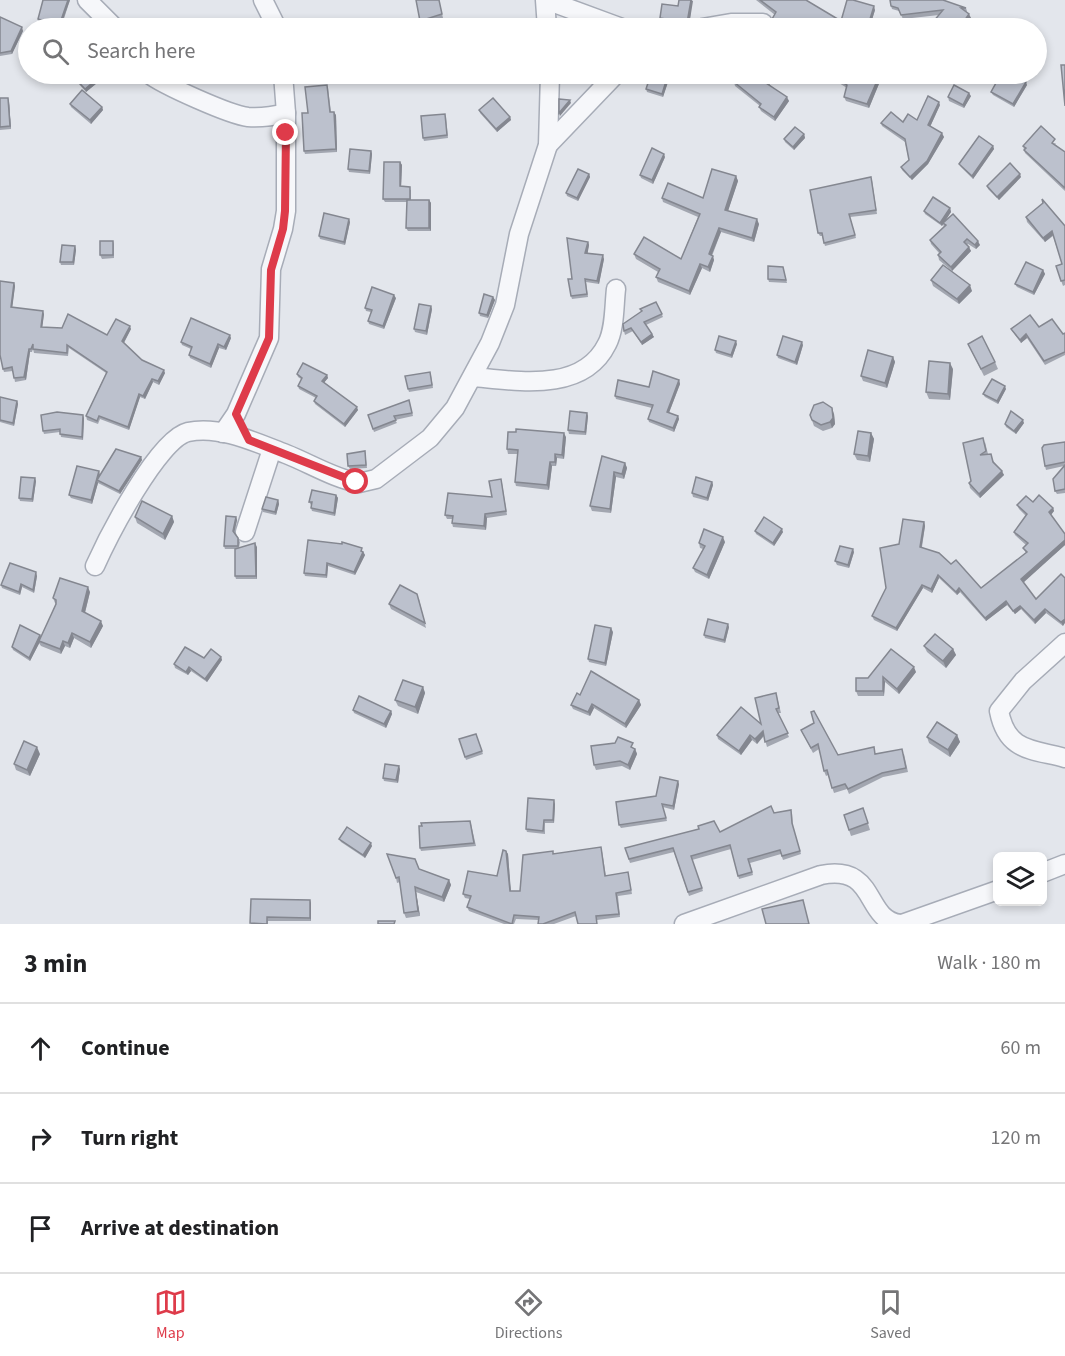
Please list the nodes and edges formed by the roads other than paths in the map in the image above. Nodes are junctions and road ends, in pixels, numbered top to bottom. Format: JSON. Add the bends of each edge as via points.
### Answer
{"nodes":[{"id":1,"x":87,"y":0,"type":"edge"},
{"id":2,"x":263,"y":0,"type":"edge"},
{"id":3,"x":545,"y":0,"type":"edge"},
{"id":4,"x":105,"y":18,"type":"edge"},
{"id":5,"x":272,"y":18,"type":"edge"},
{"id":6,"x":546,"y":18,"type":"edge"},
{"id":7,"x":594,"y":18,"type":"edge"},
{"id":8,"x":164,"y":84,"type":"edge"},
{"id":9,"x":284,"y":84,"type":"edge"},
{"id":10,"x":550,"y":84,"type":"edge"},
{"id":11,"x":606,"y":84,"type":"edge"},
{"id":12,"x":286,"y":113,"type":"junction"},
{"id":13,"x":548,"y":145,"type":"junction"},
{"id":14,"x":616,"y":289,"type":"dead end"},
{"id":15,"x":473,"y":377,"type":"junction"},
{"id":16,"x":236,"y":414,"type":"junction"},
{"id":17,"x":223,"y":434,"type":"junction"},
{"id":18,"x":249,"y":440,"type":"junction"},
{"id":19,"x":272,"y":449,"type":"junction"},
{"id":20,"x":245,"y":532,"type":"dead end"},
{"id":21,"x":95,"y":566,"type":"dead end"},
{"id":22,"x":1065,"y":643,"type":"edge"},
{"id":23,"x":1065,"y":758,"type":"edge"},
{"id":24,"x":1065,"y":864,"type":"edge"},
{"id":25,"x":1047,"y":871,"type":"edge"},
{"id":26,"x":993,"y":892,"type":"edge"},
{"id":27,"x":684,"y":924,"type":"edge"},
{"id":28,"x":901,"y":924,"type":"edge"}],
"edges":[{"from":1,"to":4,"type":"street"},
{"from":2,"to":5,"type":"street"},
{"from":3,"to":6,"type":"street"},
{"from":3,"to":7,"type":"street"},
{"from":8,"to":12,"type":"street","via":[[240,116]]},
{"from":9,"to":12,"type":"street"},
{"from":10,"to":13,"type":"street"},
{"from":11,"to":13,"type":"street"},
{"from":12,"to":16,"type":"street","via":[[285,211],[271,270],[269,338]]},
{"from":13,"to":15,"type":"street","via":[[519,234],[505,305]]},
{"from":14,"to":15,"type":"street","via":[[608,344],[586,369],[546,380]]},
{"from":15,"to":19,"type":"street","via":[[455,408],[430,438],[372,481],[351,481]]},
{"from":16,"to":17,"type":"street"},
{"from":16,"to":18,"type":"street"},
{"from":17,"to":18,"type":"street"},
{"from":17,"to":21,"type":"street","via":[[199,430],[176,438],[123,508]]},
{"from":18,"to":19,"type":"street"},
{"from":19,"to":20,"type":"street"},
{"from":22,"to":23,"type":"street","via":[[1023,681],[999,711],[1006,731],[1018,746]]},
{"from":24,"to":25,"type":"street"},
{"from":26,"to":28,"type":"street"},
{"from":27,"to":28,"type":"street","via":[[816,877],[839,873],[857,879],[887,919]]}]}
